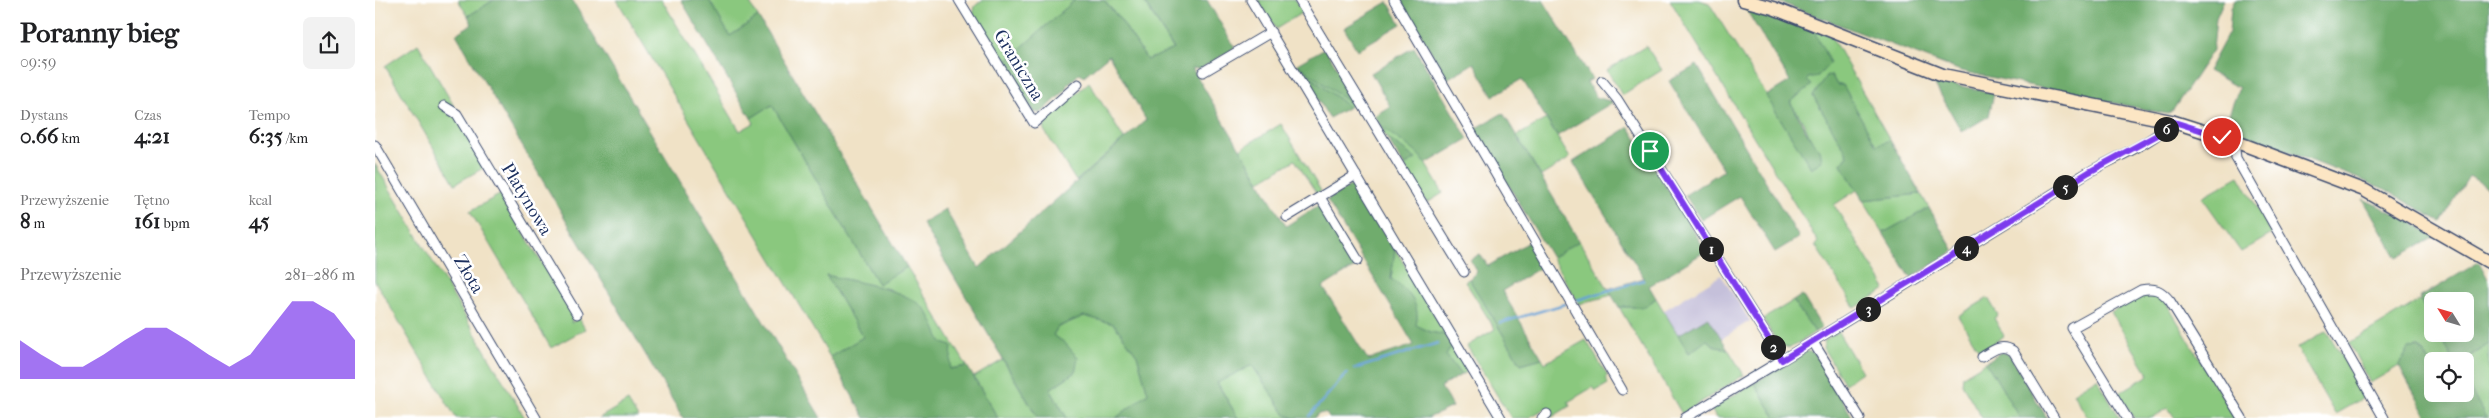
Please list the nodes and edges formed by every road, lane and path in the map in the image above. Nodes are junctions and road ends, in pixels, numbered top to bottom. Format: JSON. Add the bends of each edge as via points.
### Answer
{"nodes":[{"id":1,"x":959,"y":0,"type":"edge"},
{"id":2,"x":1251,"y":0,"type":"edge"},
{"id":3,"x":1299,"y":0,"type":"edge"},
{"id":4,"x":1394,"y":0,"type":"edge"},
{"id":5,"x":1743,"y":0,"type":"edge"},
{"id":6,"x":1271,"y":32,"type":"junction"},
{"id":7,"x":1203,"y":72,"type":"dead end"},
{"id":8,"x":1602,"y":81,"type":"dead end"},
{"id":9,"x":1078,"y":84,"type":"dead end"},
{"id":10,"x":444,"y":106,"type":"dead end"},
{"id":11,"x":2171,"y":121,"type":"junction"},
{"id":12,"x":2234,"y":141,"type":"junction"},
{"id":13,"x":375,"y":145,"type":"edge"},
{"id":14,"x":1356,"y":175,"type":"junction"},
{"id":15,"x":1320,"y":197,"type":"junction"},
{"id":16,"x":1287,"y":217,"type":"dead end"},
{"id":17,"x":1359,"y":260,"type":"dead end"},
{"id":18,"x":2489,"y":262,"type":"edge"},
{"id":19,"x":1464,"y":272,"type":"dead end"},
{"id":20,"x":577,"y":314,"type":"dead end"},
{"id":21,"x":1813,"y":342,"type":"junction"},
{"id":22,"x":1982,"y":357,"type":"dead end"},
{"id":23,"x":1782,"y":360,"type":"junction"},
{"id":24,"x":1622,"y":390,"type":"dead end"},
{"id":25,"x":536,"y":418,"type":"edge"},
{"id":26,"x":1501,"y":418,"type":"edge"},
{"id":27,"x":1685,"y":418,"type":"edge"},
{"id":28,"x":1860,"y":418,"type":"edge"},
{"id":29,"x":2054,"y":418,"type":"edge"},
{"id":30,"x":2127,"y":418,"type":"edge"},
{"id":31,"x":2242,"y":418,"type":"edge"},
{"id":32,"x":2384,"y":418,"type":"edge"}],
"edges":[{"from":1,"to":9,"type":"street","name":"Graniczna","via":[[1034,123]]},
{"from":2,"to":6,"type":"street"},
{"from":3,"to":19,"type":"street"},
{"from":4,"to":24,"type":"street"},
{"from":5,"to":11,"type":"street","via":[[1773,8],[1943,74]]},
{"from":6,"to":7,"type":"street"},
{"from":6,"to":14,"type":"street"},
{"from":8,"to":23,"type":"street","via":[[1617,99]]},
{"from":10,"to":20,"type":"street","name":"Platynowa","via":[[457,114]]},
{"from":11,"to":12,"type":"street"},
{"from":11,"to":21,"type":"street","via":[[2161,133],[2089,172]]},
{"from":12,"to":18,"type":"street","via":[[2364,190]]},
{"from":12,"to":32,"type":"street","via":[[2236,158]]},
{"from":13,"to":25,"type":"street","name":"Złota"},
{"from":14,"to":15,"type":"street"},
{"from":14,"to":26,"type":"street"},
{"from":15,"to":16,"type":"street"},
{"from":15,"to":17,"type":"street"},
{"from":21,"to":23,"type":"street"},
{"from":21,"to":28,"type":"street"},
{"from":22,"to":29,"type":"street","via":[[2000,347],[2013,351]]},
{"from":23,"to":27,"type":"street"},
{"from":30,"to":31,"type":"street","via":[[2072,328],[2141,290],[2151,288],[2164,293],[2170,301]]}]}
